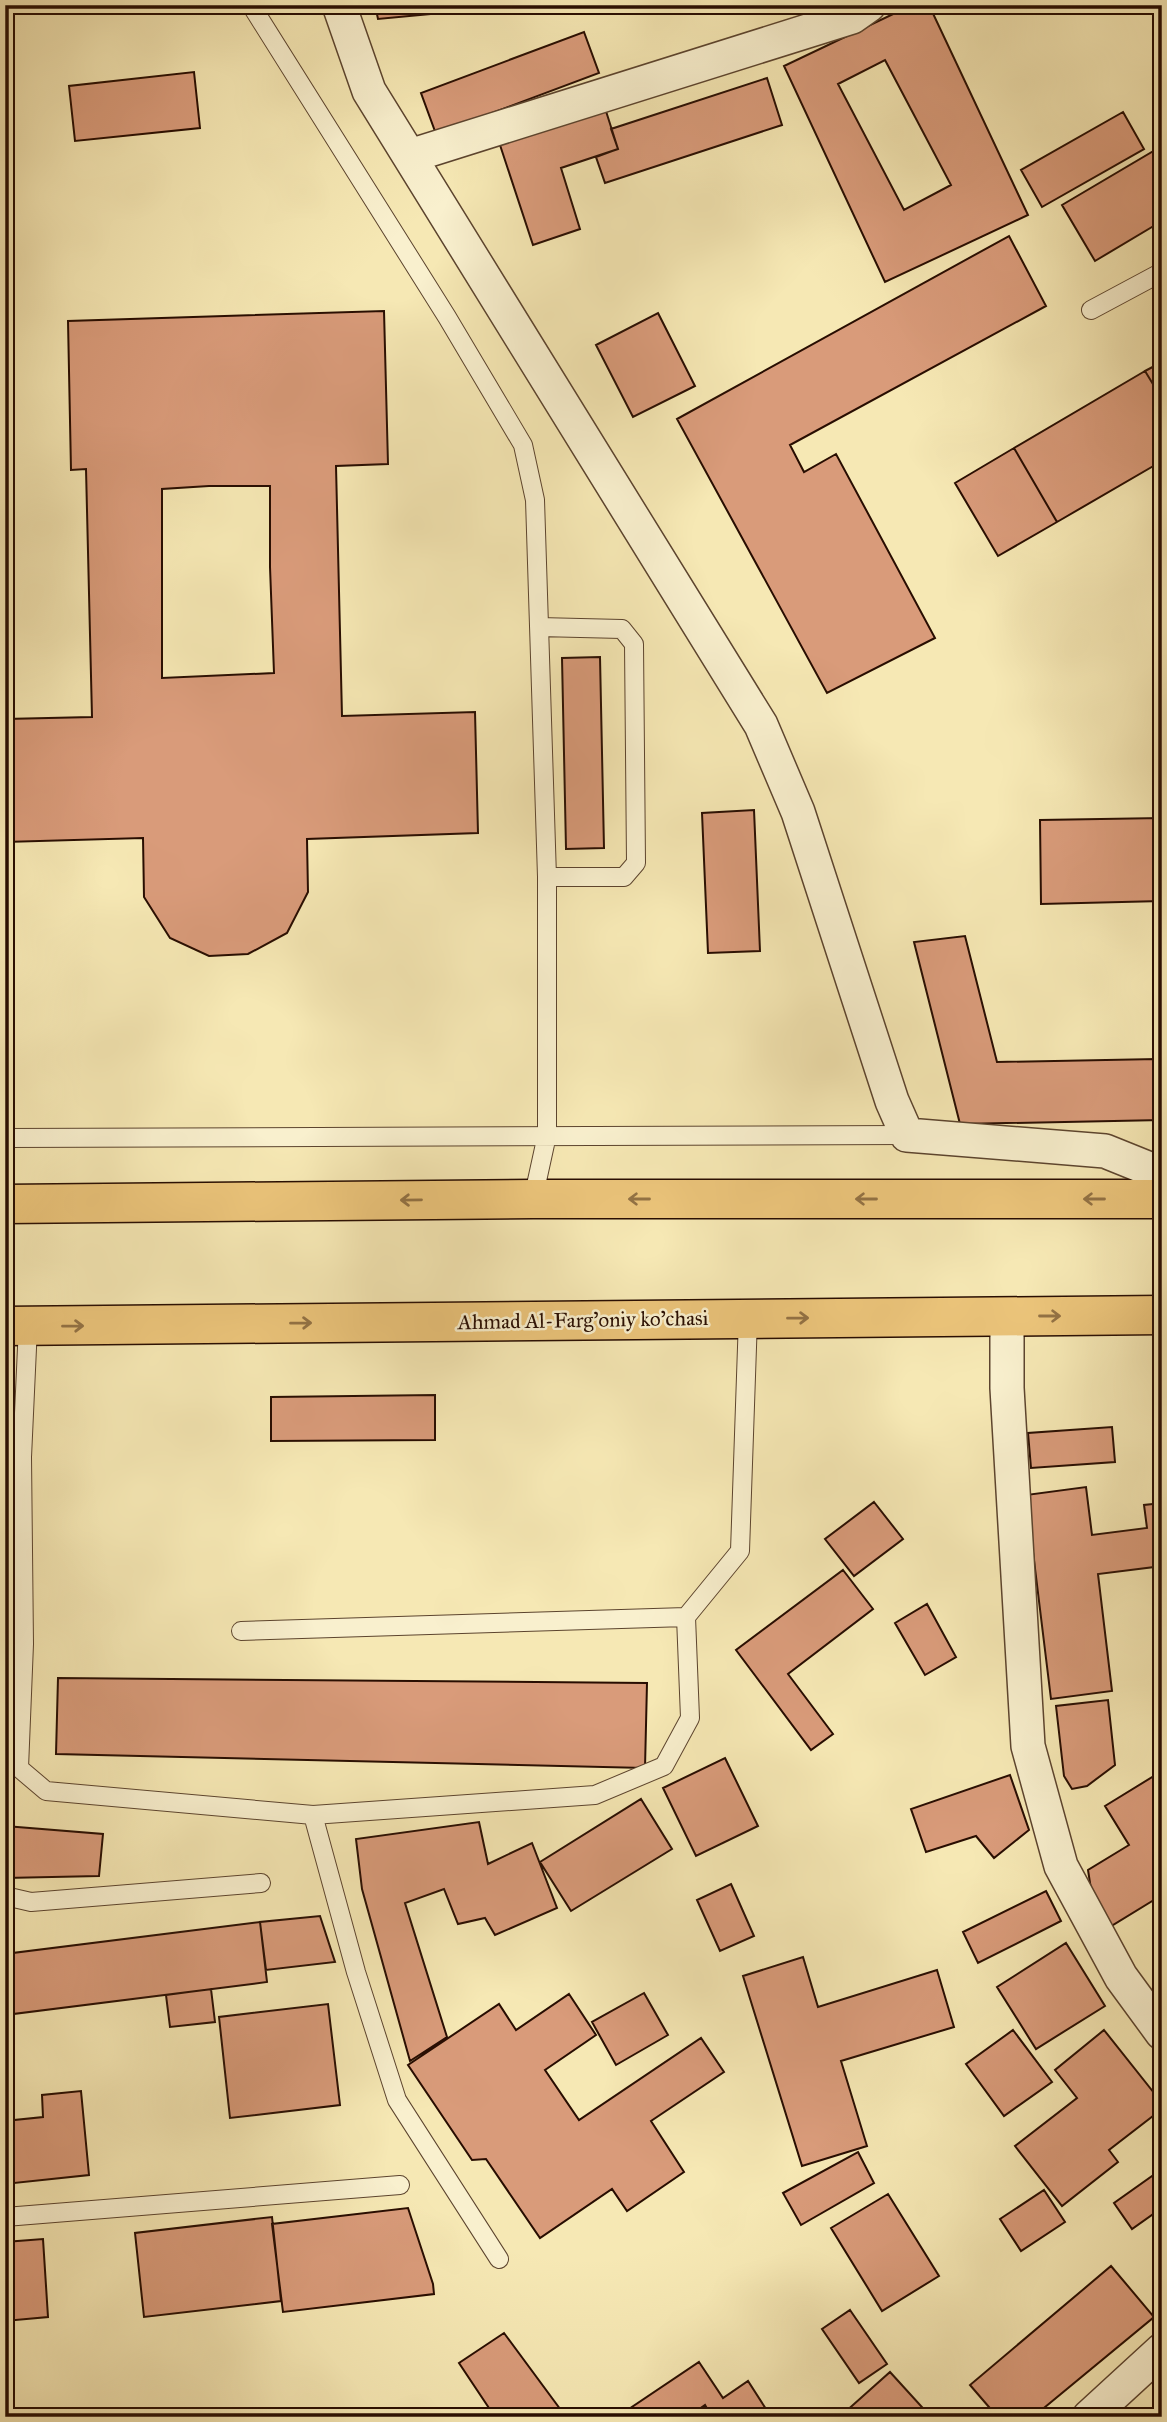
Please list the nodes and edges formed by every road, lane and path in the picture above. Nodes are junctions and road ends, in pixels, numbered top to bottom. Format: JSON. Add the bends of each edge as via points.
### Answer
{"nodes":[{"id":1,"x":251,"y":5,"type":"edge"},
{"id":2,"x":339,"y":5,"type":"edge"},
{"id":3,"x":869,"y":5,"type":"edge"},
{"id":4,"x":410,"y":156,"type":"junction"},
{"id":5,"x":1162,"y":272,"type":"edge"},
{"id":6,"x":1091,"y":310,"type":"dead end"},
{"id":7,"x":539,"y":627,"type":"junction"},
{"id":8,"x":547,"y":877,"type":"junction"},
{"id":9,"x":547,"y":1135,"type":"junction"},
{"id":10,"x":907,"y":1135,"type":"junction"},
{"id":11,"x":5,"y":1138,"type":"edge"},
{"id":12,"x":533,"y":1199,"type":"junction"},
{"id":13,"x":1157,"y":1199,"type":"edge"},
{"id":14,"x":5,"y":1204,"type":"edge"},
{"id":15,"x":1162,"y":1315,"type":"edge"},
{"id":16,"x":1007,"y":1316,"type":"junction"},
{"id":17,"x":748,"y":1318,"type":"junction"},
{"id":18,"x":17,"y":1326,"type":"edge"},
{"id":19,"x":14,"y":1457,"type":"edge"},
{"id":20,"x":686,"y":1617,"type":"junction"},
{"id":21,"x":241,"y":1631,"type":"dead end"},
{"id":22,"x":313,"y":1815,"type":"junction"},
{"id":23,"x":261,"y":1883,"type":"dead end"},
{"id":24,"x":5,"y":1896,"type":"edge"},
{"id":25,"x":1162,"y":2033,"type":"edge"},
{"id":26,"x":400,"y":2185,"type":"dead end"},
{"id":27,"x":5,"y":2217,"type":"edge"},
{"id":28,"x":499,"y":2259,"type":"dead end"},
{"id":29,"x":1162,"y":2350,"type":"edge"},
{"id":30,"x":1089,"y":2417,"type":"edge"}],
"edges":[{"from":1,"to":7,"type":"lane","via":[[523,445],[535,500]]},
{"from":2,"to":4,"type":"street","via":[[369,92]]},
{"from":3,"to":4,"type":"street","via":[[852,17]]},
{"from":4,"to":10,"type":"street","via":[[761,725],[799,812]]},
{"from":5,"to":6,"type":"lane"},
{"from":7,"to":8,"type":"lane"},
{"from":7,"to":8,"type":"lane","via":[[622,629],[634,644],[636,863],[624,877]]},
{"from":8,"to":9,"type":"lane"},
{"from":9,"to":10,"type":"lane"},
{"from":9,"to":11,"type":"lane"},
{"from":9,"to":12,"type":"lane"},
{"from":10,"to":13,"type":"street","via":[[1105,1151],[1162,1174]]},
{"from":13,"to":12,"type":"highway","one_way":true},
{"from":12,"to":14,"type":"highway","one_way":true},
{"from":16,"to":15,"type":"highway","name":"Ahmad Al-Farg'oniy ko'chasi","one_way":true},
{"from":17,"to":16,"type":"highway","name":"Ahmad Al-Farg'oniy ko'chasi","one_way":true},
{"from":16,"to":25,"type":"street","via":[[1007,1388],[1028,1746],[1061,1866],[1121,1977]]},
{"from":18,"to":17,"type":"highway","name":"Ahmad Al-Farg'oniy ko'chasi","one_way":true},
{"from":17,"to":20,"type":"lane","via":[[740,1550]]},
{"from":18,"to":19,"type":"lane"},
{"from":19,"to":22,"type":"lane","via":[[24,1644],[19,1768],[46,1791]]},
{"from":20,"to":21,"type":"lane"},
{"from":20,"to":22,"type":"lane","via":[[690,1718],[664,1766],[595,1795]]},
{"from":22,"to":28,"type":"lane","via":[[397,2100]]},
{"from":23,"to":24,"type":"lane","via":[[31,1902]]},
{"from":26,"to":27,"type":"lane"},
{"from":29,"to":30,"type":"street"}]}
